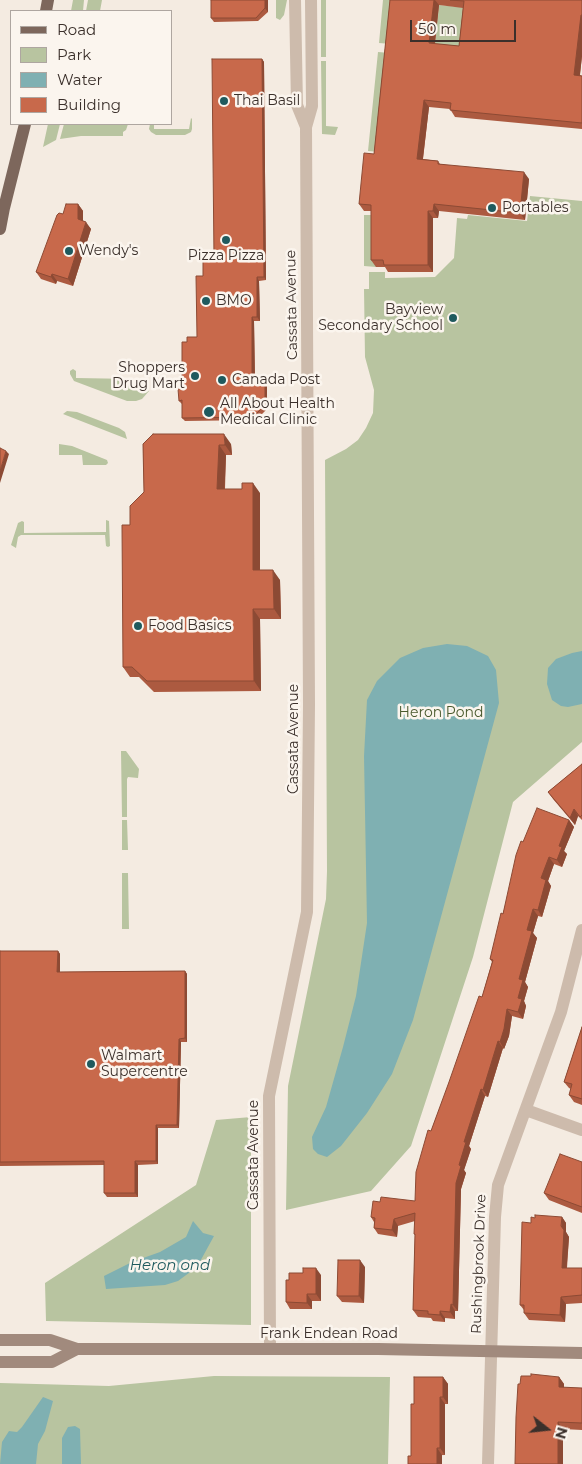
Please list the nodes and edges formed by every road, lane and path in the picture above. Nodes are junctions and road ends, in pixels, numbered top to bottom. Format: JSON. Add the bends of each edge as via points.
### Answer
{"nodes":[{"id":1,"x":295,"y":0,"type":"edge"},
{"id":2,"x":311,"y":0,"type":"edge"},
{"id":3,"x":26,"y":125,"type":"edge"},
{"id":4,"x":306,"y":127,"type":"junction"},
{"id":5,"x":2,"y":211,"type":"edge"},
{"id":6,"x":0,"y":229,"type":"edge"},
{"id":7,"x":582,"y":930,"type":"edge"},
{"id":8,"x":526,"y":1110,"type":"junction"},
{"id":9,"x":582,"y":1130,"type":"edge"},
{"id":10,"x":0,"y":1340,"type":"edge"},
{"id":11,"x":270,"y":1348,"type":"junction"},
{"id":12,"x":77,"y":1349,"type":"junction"},
{"id":13,"x":491,"y":1351,"type":"junction"},
{"id":14,"x":582,"y":1353,"type":"edge"},
{"id":15,"x":0,"y":1362,"type":"edge"},
{"id":16,"x":488,"y":1464,"type":"edge"}],
"edges":[{"from":1,"to":4,"type":"street","name":"Cassata Avenue","via":[[297,105]]},
{"from":2,"to":4,"type":"street","name":"Cassata Avenue","via":[[312,106]]},
{"from":3,"to":5,"type":"main road"},
{"from":4,"to":11,"type":"street","name":"Cassata Avenue","via":[[307,912],[269,1096]]},
{"from":5,"to":6,"type":"main road"},
{"from":7,"to":8,"type":"street","name":"Rushingbrook Drive","via":[[561,1012]]},
{"from":8,"to":9,"type":"street"},
{"from":8,"to":13,"type":"street","name":"Rushingbrook Drive","via":[[498,1185]]},
{"from":10,"to":12,"type":"street","name":"Frank Endean Road","via":[[50,1340]]},
{"from":11,"to":12,"type":"street","name":"Frank Endean Road"},
{"from":11,"to":13,"type":"street","name":"Frank Endean Road"},
{"from":12,"to":15,"type":"street","name":"Frank Endean Road","via":[[52,1362]]},
{"from":13,"to":14,"type":"street","name":"Frank Endean Road"},
{"from":13,"to":16,"type":"street","name":"Rushingbrook Drive"}]}
